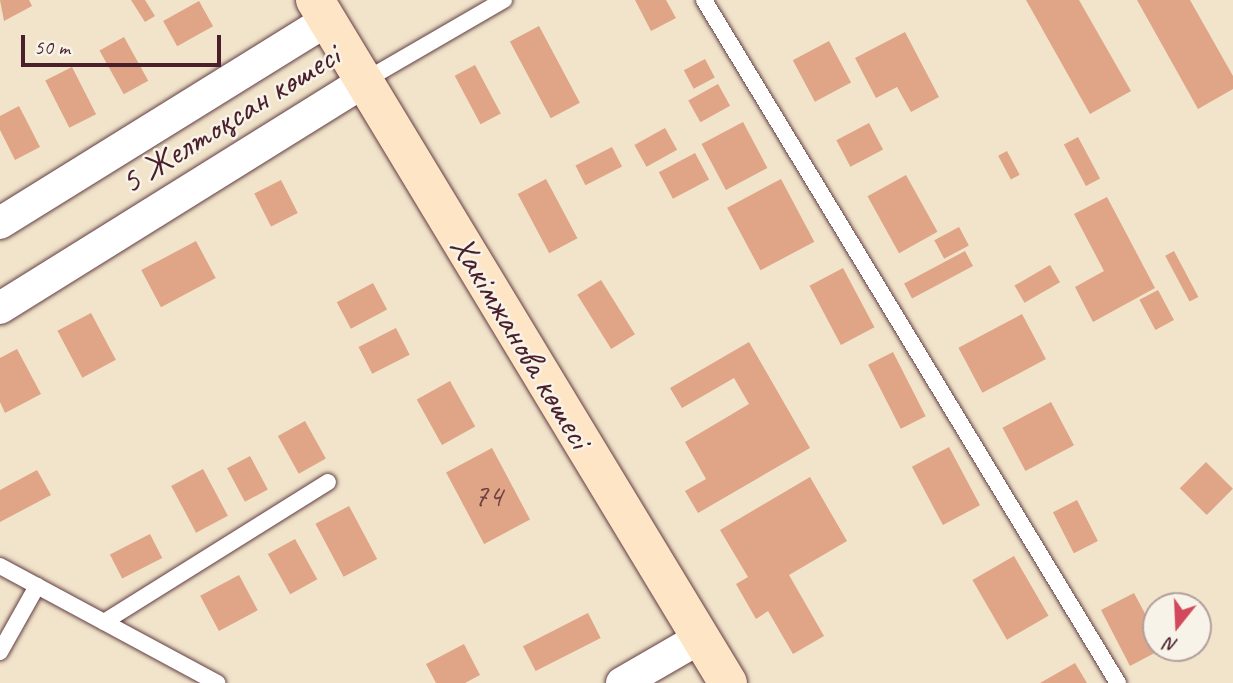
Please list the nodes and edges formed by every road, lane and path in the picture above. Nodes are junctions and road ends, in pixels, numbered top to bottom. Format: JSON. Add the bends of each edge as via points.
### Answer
{"nodes":[{"id":1,"x":504,"y":0,"type":"edge"},
{"id":2,"x":704,"y":0,"type":"edge"},
{"id":3,"x":321,"y":10,"type":"edge"},
{"id":4,"x":364,"y":82,"type":"junction"},
{"id":5,"x":0,"y":223,"type":"edge"},
{"id":6,"x":0,"y":308,"type":"edge"},
{"id":7,"x":328,"y":482,"type":"dead end"},
{"id":8,"x":0,"y":566,"type":"edge"},
{"id":9,"x":37,"y":586,"type":"junction"},
{"id":10,"x":104,"y":622,"type":"junction"},
{"id":11,"x":700,"y":638,"type":"junction"},
{"id":12,"x":0,"y":652,"type":"edge"},
{"id":13,"x":217,"y":683,"type":"edge"},
{"id":14,"x":622,"y":683,"type":"edge"},
{"id":15,"x":728,"y":683,"type":"edge"},
{"id":16,"x":1118,"y":683,"type":"edge"}],
"edges":[{"from":1,"to":4,"type":"lane","name":"5 Желтоқсан көшесі"},
{"from":2,"to":16,"type":"lane"},
{"from":3,"to":4,"type":"street","name":"Хакімжанова көшесі"},
{"from":3,"to":5,"type":"street","name":"5 Желтоқсан көшесі"},
{"from":4,"to":6,"type":"street","name":"5 Желтоқсан көшесі"},
{"from":4,"to":11,"type":"street","name":"Хакімжанова көшесі"},
{"from":7,"to":10,"type":"lane"},
{"from":8,"to":9,"type":"lane"},
{"from":9,"to":10,"type":"lane"},
{"from":9,"to":12,"type":"lane"},
{"from":10,"to":13,"type":"lane"},
{"from":11,"to":14,"type":"street"},
{"from":11,"to":15,"type":"street","name":"Хакімжанова көшесі"}]}
